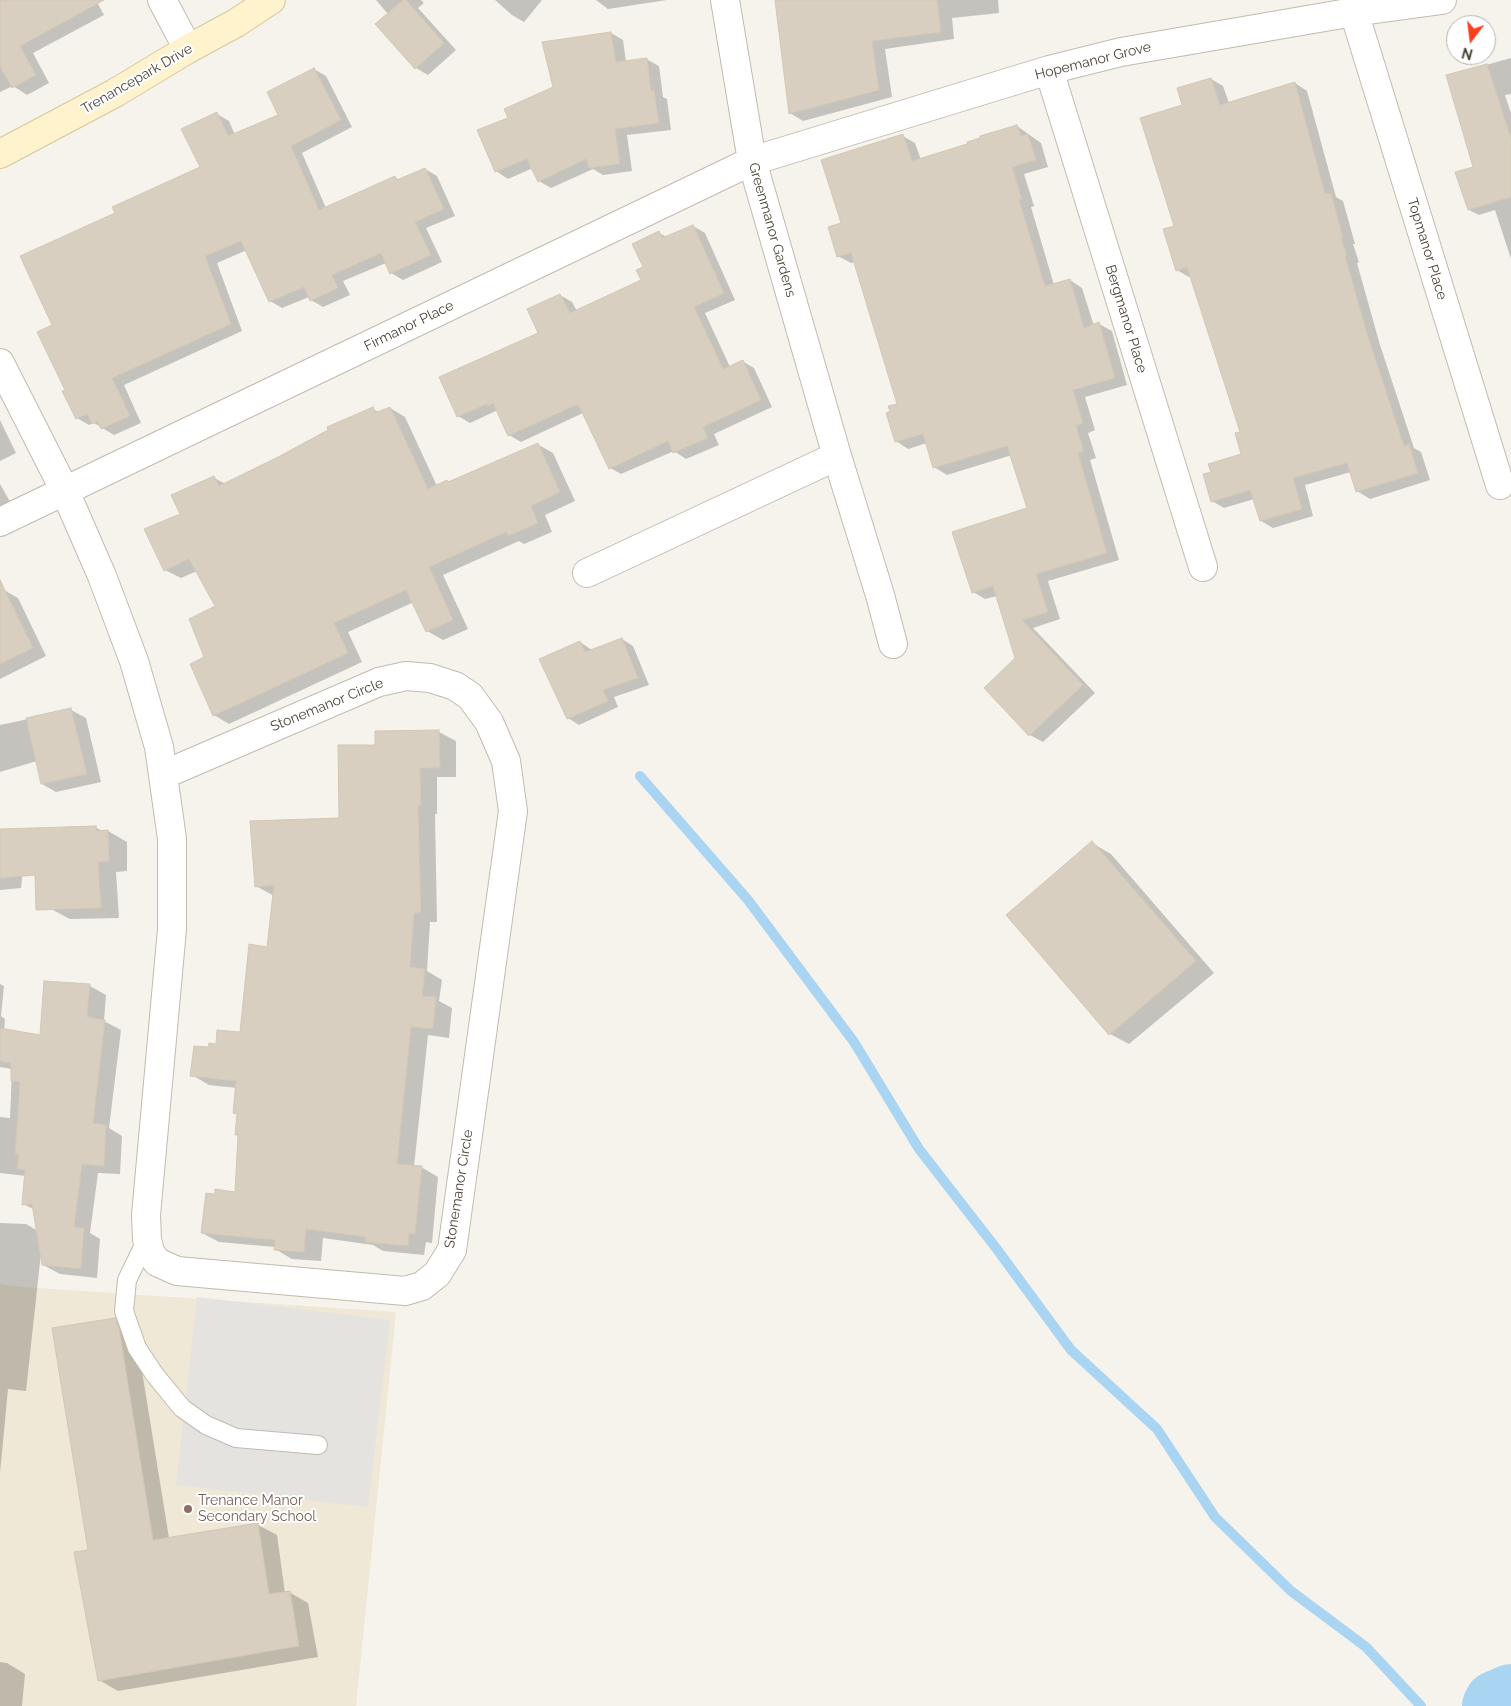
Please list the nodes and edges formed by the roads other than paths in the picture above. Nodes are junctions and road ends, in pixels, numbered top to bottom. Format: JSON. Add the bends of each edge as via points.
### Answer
{"nodes":[{"id":1,"x":162,"y":0,"type":"edge"},
{"id":2,"x":271,"y":0,"type":"edge"},
{"id":3,"x":725,"y":0,"type":"edge"},
{"id":4,"x":1442,"y":0,"type":"edge"},
{"id":5,"x":1354,"y":12,"type":"junction"},
{"id":6,"x":188,"y":49,"type":"junction"},
{"id":7,"x":1049,"y":70,"type":"junction"},
{"id":8,"x":0,"y":154,"type":"edge"},
{"id":9,"x":752,"y":161,"type":"junction"},
{"id":10,"x":0,"y":363,"type":"edge"},
{"id":11,"x":837,"y":456,"type":"junction"},
{"id":12,"x":1500,"y":485,"type":"dead end"},
{"id":13,"x":65,"y":491,"type":"junction"},
{"id":14,"x":0,"y":522,"type":"edge"},
{"id":15,"x":1203,"y":567,"type":"dead end"},
{"id":16,"x":587,"y":573,"type":"dead end"},
{"id":17,"x":893,"y":644,"type":"dead end"},
{"id":18,"x":163,"y":775,"type":"junction"},
{"id":19,"x":147,"y":1239,"type":"junction"},
{"id":20,"x":318,"y":1445,"type":"dead end"}],
"edges":[{"from":1,"to":6,"type":"street"},
{"from":2,"to":6,"type":"street","name":"Trenancepark Drive"},
{"from":3,"to":9,"type":"street","name":"Greenmanor Gardens"},
{"from":4,"to":5,"type":"street","name":"Hopemanor Grove"},
{"from":5,"to":7,"type":"street","name":"Hopemanor Grove","via":[[1121,52]]},
{"from":5,"to":12,"type":"street","name":"Topmanor Place"},
{"from":6,"to":8,"type":"street","name":"Trenancepark Drive"},
{"from":7,"to":9,"type":"street","name":"Hopemanor Grove"},
{"from":7,"to":15,"type":"street","name":"Bergmanor Place"},
{"from":9,"to":11,"type":"street","name":"Greenmanor Gardens"},
{"from":9,"to":13,"type":"street","name":"Firmanor Place"},
{"from":10,"to":13,"type":"street","name":"Stonemanor Circle"},
{"from":11,"to":16,"type":"street"},
{"from":11,"to":17,"type":"street","name":"Greenmanor Gardens"},
{"from":13,"to":14,"type":"street","name":"Firmanor Place"},
{"from":13,"to":18,"type":"street","name":"Stonemanor Circle","via":[[134,661],[159,747]]},
{"from":18,"to":19,"type":"street","name":"Stonemanor Circle","via":[[172,840],[172,929],[146,1215]]},
{"from":18,"to":19,"type":"street","name":"Stonemanor Circle","via":[[379,682],[406,676],[430,678],[455,686],[470,696],[489,722],[506,761],[513,811],[452,1250],[437,1274],[422,1286],[404,1291],[177,1271],[157,1262]]},
{"from":19,"to":20,"type":"lane","via":[[127,1280],[124,1311],[137,1348],[182,1408],[206,1425],[236,1438]]}]}
